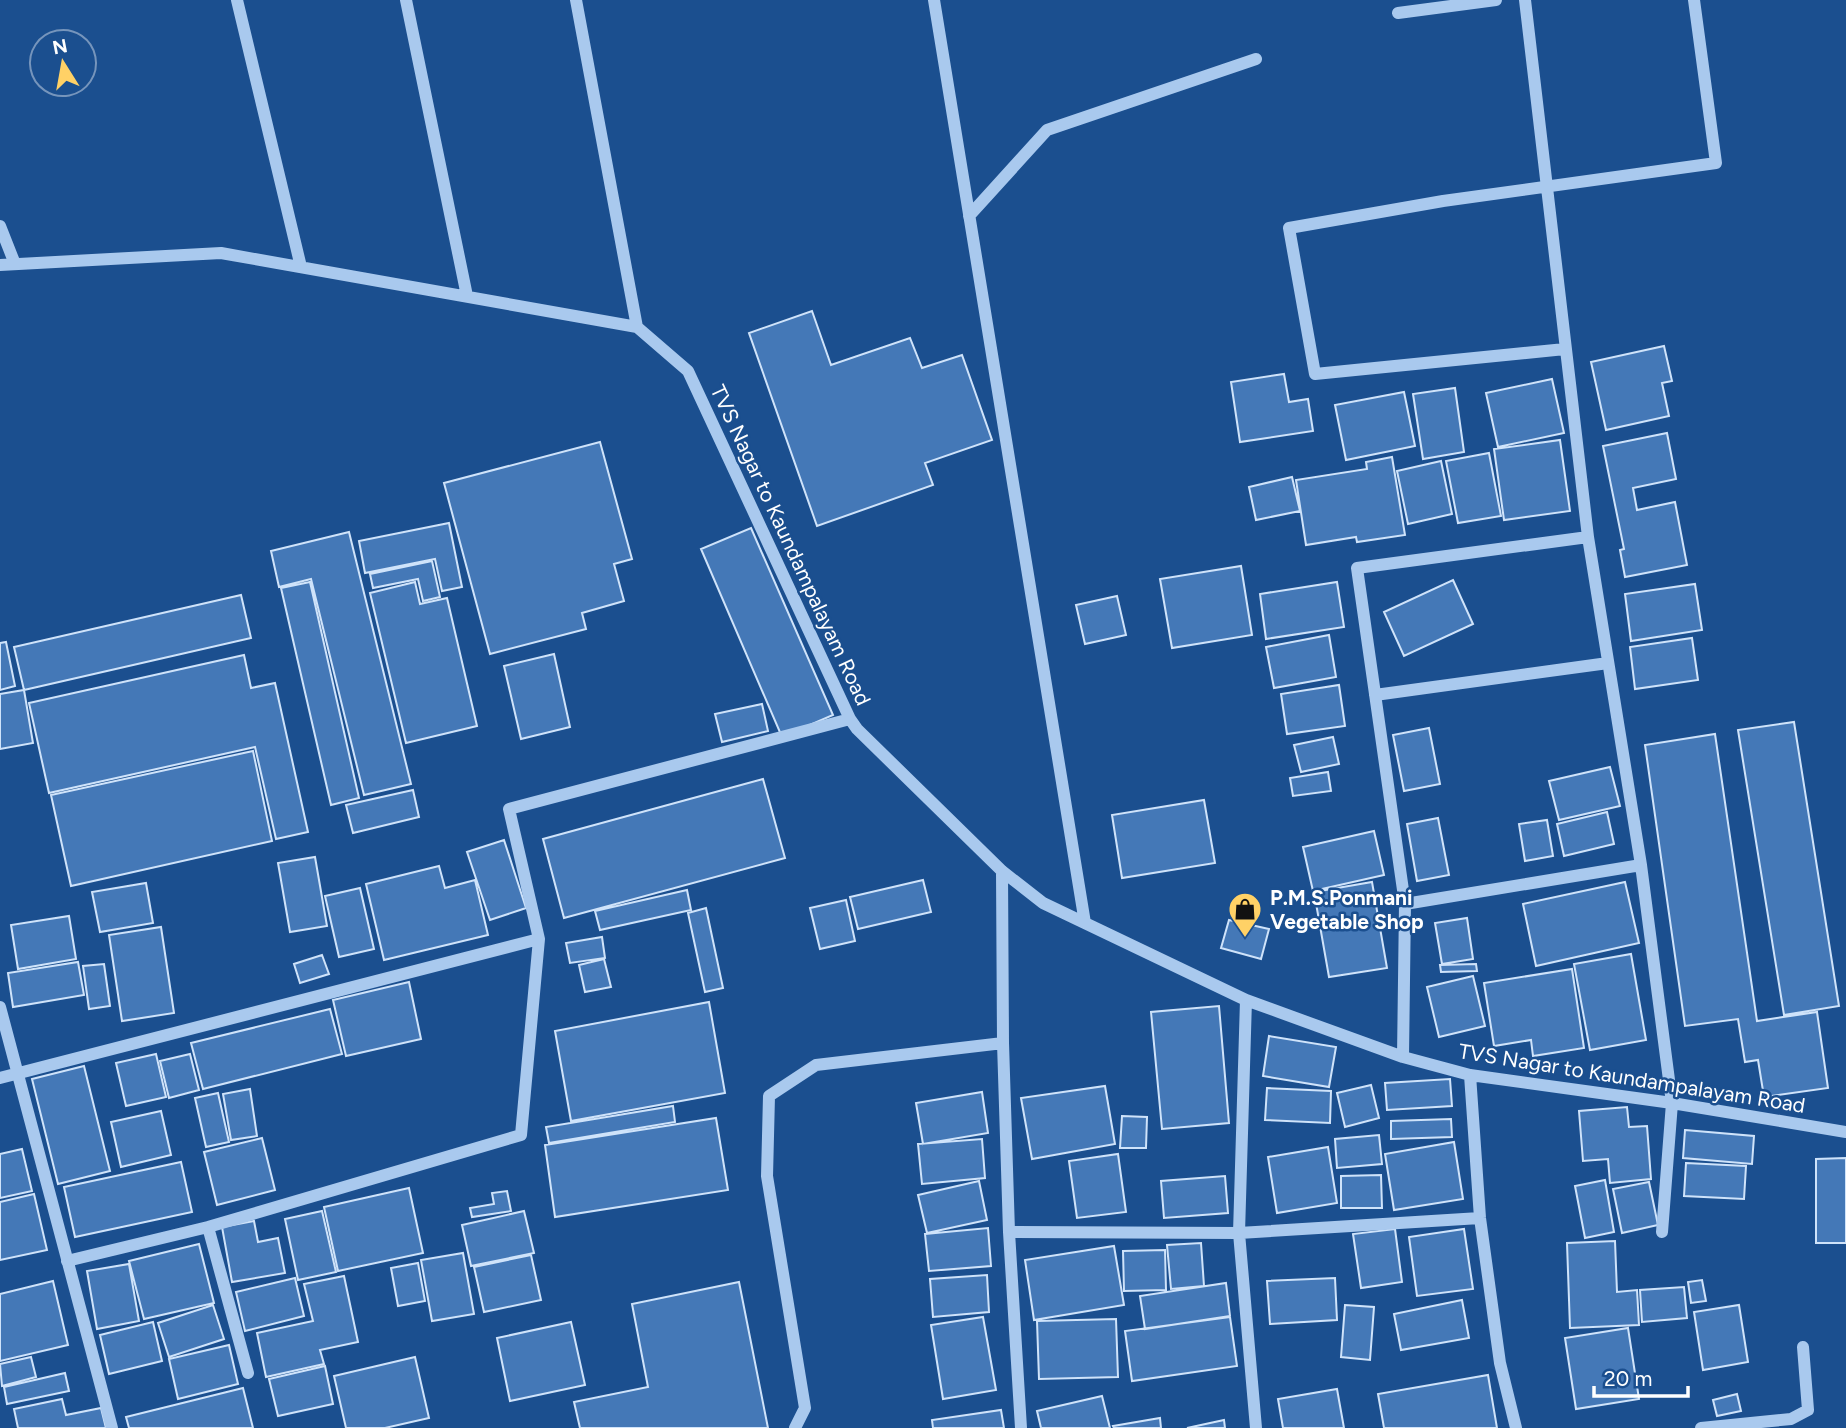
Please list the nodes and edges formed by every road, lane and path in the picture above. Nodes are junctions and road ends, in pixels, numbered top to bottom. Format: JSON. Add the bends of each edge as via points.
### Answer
{"nodes":[{"id":1,"x":237,"y":0,"type":"edge"},
{"id":2,"x":407,"y":0,"type":"edge"},
{"id":3,"x":576,"y":0,"type":"edge"},
{"id":4,"x":934,"y":0,"type":"edge"},
{"id":5,"x":1496,"y":0,"type":"edge"},
{"id":6,"x":1525,"y":0,"type":"edge"},
{"id":7,"x":1694,"y":0,"type":"edge"},
{"id":8,"x":1398,"y":13,"type":"dead end"},
{"id":9,"x":1256,"y":59,"type":"dead end"},
{"id":10,"x":1546,"y":187,"type":"junction"},
{"id":11,"x":970,"y":216,"type":"junction"},
{"id":12,"x":0,"y":226,"type":"edge"},
{"id":13,"x":15,"y":264,"type":"junction"},
{"id":14,"x":0,"y":265,"type":"edge"},
{"id":15,"x":301,"y":267,"type":"junction"},
{"id":16,"x":467,"y":296,"type":"junction"},
{"id":17,"x":637,"y":327,"type":"junction"},
{"id":18,"x":1565,"y":349,"type":"junction"},
{"id":19,"x":1588,"y":537,"type":"junction"},
{"id":20,"x":1608,"y":663,"type":"junction"},
{"id":21,"x":1375,"y":695,"type":"junction"},
{"id":22,"x":850,"y":719,"type":"junction"},
{"id":23,"x":1641,"y":865,"type":"junction"},
{"id":24,"x":1002,"y":871,"type":"junction"},
{"id":25,"x":1405,"y":904,"type":"junction"},
{"id":26,"x":1085,"y":923,"type":"junction"},
{"id":27,"x":539,"y":939,"type":"junction"},
{"id":28,"x":1246,"y":1000,"type":"junction"},
{"id":29,"x":0,"y":1007,"type":"edge"},
{"id":30,"x":1003,"y":1043,"type":"junction"},
{"id":31,"x":1403,"y":1057,"type":"junction"},
{"id":32,"x":17,"y":1074,"type":"junction"},
{"id":33,"x":1470,"y":1075,"type":"junction"},
{"id":34,"x":0,"y":1078,"type":"edge"},
{"id":35,"x":1672,"y":1103,"type":"junction"},
{"id":36,"x":1846,"y":1132,"type":"edge"},
{"id":37,"x":1480,"y":1218,"type":"junction"},
{"id":38,"x":208,"y":1227,"type":"junction"},
{"id":39,"x":1009,"y":1232,"type":"junction"},
{"id":40,"x":1662,"y":1232,"type":"dead end"},
{"id":41,"x":1239,"y":1233,"type":"junction"},
{"id":42,"x":66,"y":1261,"type":"junction"},
{"id":43,"x":1803,"y":1347,"type":"dead end"},
{"id":44,"x":248,"y":1373,"type":"dead end"},
{"id":45,"x":112,"y":1428,"type":"edge"},
{"id":46,"x":794,"y":1428,"type":"edge"},
{"id":47,"x":1021,"y":1428,"type":"edge"},
{"id":48,"x":1256,"y":1428,"type":"edge"},
{"id":49,"x":1516,"y":1428,"type":"edge"},
{"id":50,"x":1701,"y":1428,"type":"edge"}],
"edges":[{"from":1,"to":15,"type":"street"},
{"from":2,"to":16,"type":"street"},
{"from":3,"to":17,"type":"street"},
{"from":4,"to":11,"type":"street"},
{"from":5,"to":8,"type":"street"},
{"from":6,"to":10,"type":"street"},
{"from":7,"to":10,"type":"street","via":[[1716,163]]},
{"from":9,"to":11,"type":"street","via":[[1047,130]]},
{"from":10,"to":18,"type":"street"},
{"from":10,"to":18,"type":"street","via":[[1289,228],[1315,374]]},
{"from":11,"to":26,"type":"street"},
{"from":12,"to":13,"type":"street"},
{"from":13,"to":14,"type":"street"},
{"from":13,"to":15,"type":"street","via":[[221,253]]},
{"from":15,"to":16,"type":"street"},
{"from":16,"to":17,"type":"street"},
{"from":17,"to":22,"type":"street","name":"TVS Nagar to Kaundampalayam Road","via":[[688,371]]},
{"from":18,"to":19,"type":"street"},
{"from":19,"to":20,"type":"street"},
{"from":19,"to":21,"type":"street","via":[[1357,568]]},
{"from":20,"to":21,"type":"street"},
{"from":20,"to":23,"type":"street"},
{"from":21,"to":25,"type":"street"},
{"from":22,"to":24,"type":"street","name":"TVS Nagar to Kaundampalayam Road"},
{"from":22,"to":27,"type":"street","via":[[509,809]]},
{"from":23,"to":25,"type":"street"},
{"from":23,"to":35,"type":"street"},
{"from":24,"to":26,"type":"street","name":"TVS Nagar to Kaundampalayam Road","via":[[1043,903]]},
{"from":24,"to":30,"type":"street"},
{"from":25,"to":31,"type":"street"},
{"from":26,"to":28,"type":"street","name":"TVS Nagar to Kaundampalayam Road"},
{"from":27,"to":32,"type":"street"},
{"from":27,"to":38,"type":"street","via":[[522,1135]]},
{"from":28,"to":31,"type":"street","name":"TVS Nagar to Kaundampalayam Road"},
{"from":28,"to":41,"type":"street"},
{"from":29,"to":32,"type":"street"},
{"from":30,"to":39,"type":"street"},
{"from":30,"to":46,"type":"street","via":[[816,1065],[769,1096],[767,1176],[805,1408]]},
{"from":31,"to":33,"type":"street","name":"TVS Nagar to Kaundampalayam Road"},
{"from":32,"to":34,"type":"street"},
{"from":32,"to":42,"type":"street"},
{"from":33,"to":35,"type":"street","name":"TVS Nagar to Kaundampalayam Road"},
{"from":33,"to":37,"type":"street"},
{"from":35,"to":36,"type":"street","name":"TVS Nagar to Kaundampalayam Road"},
{"from":35,"to":40,"type":"street"},
{"from":37,"to":41,"type":"street"},
{"from":37,"to":49,"type":"street","via":[[1500,1363]]},
{"from":38,"to":42,"type":"street"},
{"from":38,"to":44,"type":"street"},
{"from":39,"to":41,"type":"street"},
{"from":39,"to":47,"type":"street"},
{"from":41,"to":48,"type":"street"},
{"from":42,"to":45,"type":"street"},
{"from":43,"to":50,"type":"street","via":[[1808,1410],[1791,1419]]}]}
